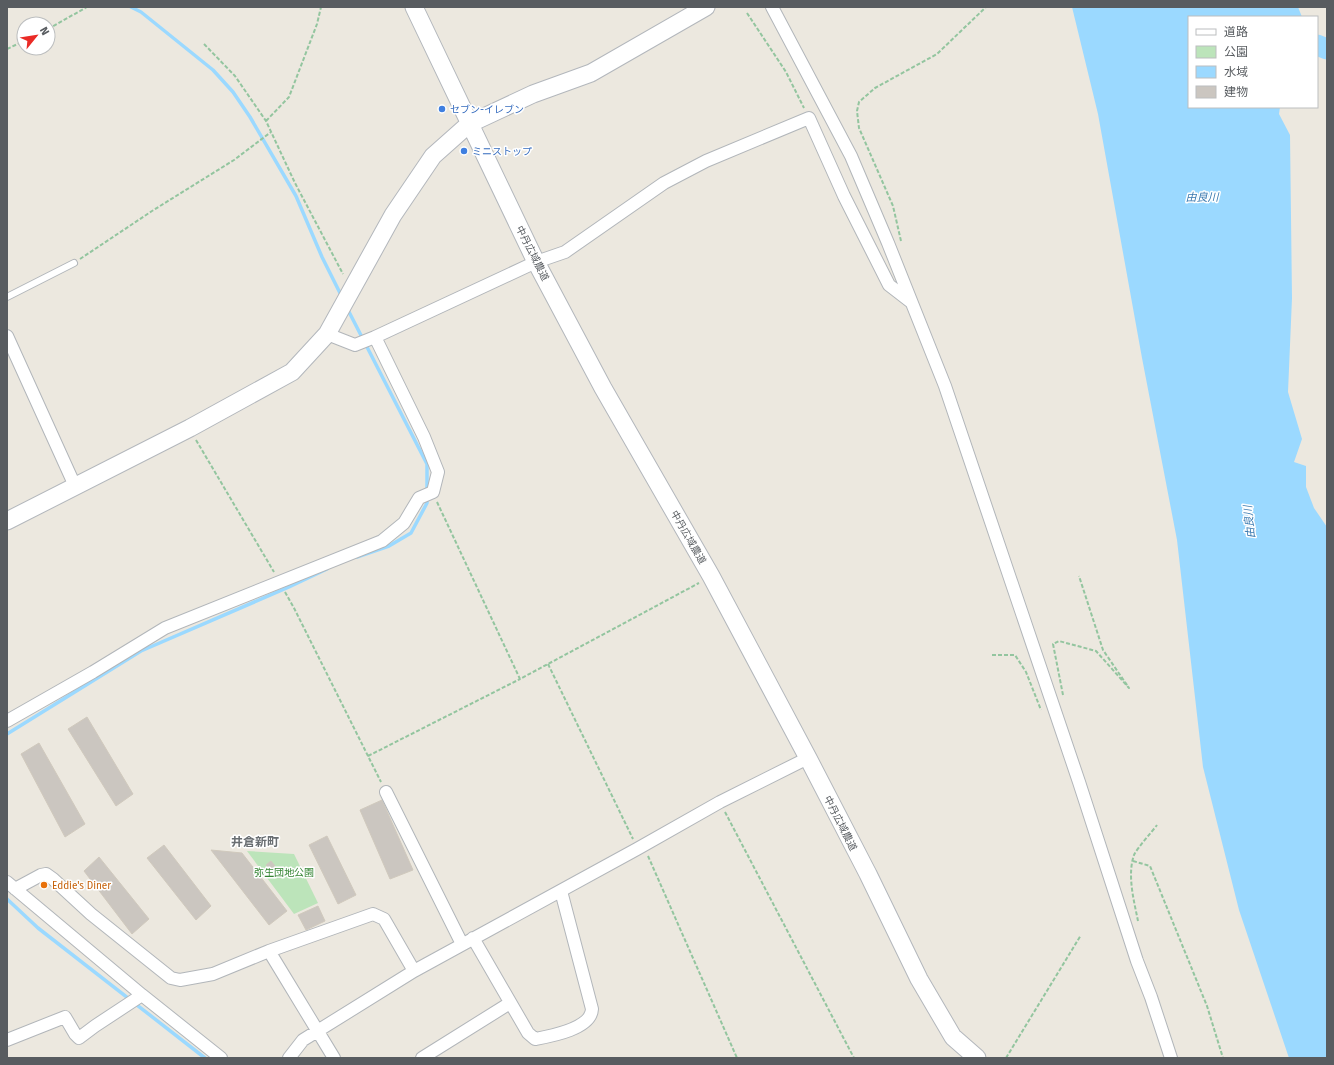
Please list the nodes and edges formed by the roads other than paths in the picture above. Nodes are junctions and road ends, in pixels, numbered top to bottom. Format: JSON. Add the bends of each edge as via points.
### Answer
{"nodes":[{"id":1,"x":414,"y":7,"type":"edge"},
{"id":2,"x":706,"y":7,"type":"edge"},
{"id":3,"x":772,"y":7,"type":"edge"},
{"id":4,"x":469,"y":124,"type":"junction"},
{"id":5,"x":536,"y":262,"type":"junction"},
{"id":6,"x":74,"y":263,"type":"road end"},
{"id":7,"x":7,"y":297,"type":"edge"},
{"id":8,"x":912,"y":303,"type":"junction"},
{"id":9,"x":328,"y":334,"type":"junction"},
{"id":10,"x":7,"y":336,"type":"edge"},
{"id":11,"x":375,"y":337,"type":"junction"},
{"id":12,"x":75,"y":486,"type":"junction"},
{"id":13,"x":7,"y":521,"type":"edge"},
{"id":14,"x":7,"y":721,"type":"edge"},
{"id":15,"x":808,"y":758,"type":"junction"},
{"id":16,"x":386,"y":792,"type":"road end"},
{"id":17,"x":11,"y":886,"type":"edge"},
{"id":18,"x":561,"y":891,"type":"junction"},
{"id":19,"x":473,"y":938,"type":"junction"},
{"id":20,"x":462,"y":944,"type":"junction"},
{"id":21,"x":270,"y":951,"type":"junction"},
{"id":22,"x":414,"y":971,"type":"junction"},
{"id":23,"x":142,"y":995,"type":"junction"},
{"id":24,"x":510,"y":1003,"type":"junction"},
{"id":25,"x":317,"y":1030,"type":"junction"},
{"id":26,"x":7,"y":1040,"type":"edge"},
{"id":27,"x":221,"y":1058,"type":"edge"},
{"id":28,"x":289,"y":1058,"type":"edge"},
{"id":29,"x":334,"y":1058,"type":"edge"},
{"id":30,"x":422,"y":1058,"type":"edge"},
{"id":31,"x":977,"y":1058,"type":"edge"},
{"id":32,"x":1171,"y":1058,"type":"edge"}],
"edges":[{"from":1,"to":4,"type":"street","name":"中丹広域農道"},
{"from":2,"to":4,"type":"street","via":[[591,73],[534,94]]},
{"from":3,"to":8,"type":"street","via":[[851,156]]},
{"from":4,"to":5,"type":"street","name":"中丹広域農道"},
{"from":4,"to":9,"type":"street","via":[[433,156],[393,215]]},
{"from":5,"to":8,"type":"street","via":[[565,252],[664,183],[706,161],[809,118],[844,196],[889,285]]},
{"from":5,"to":11,"type":"street"},
{"from":5,"to":15,"type":"street","name":"中丹広域農道","via":[[603,388],[711,576]]},
{"from":6,"to":7,"type":"lane"},
{"from":8,"to":32,"type":"street","via":[[945,386]]},
{"from":9,"to":11,"type":"street","via":[[355,345]]},
{"from":9,"to":12,"type":"street","via":[[292,372],[190,428]]},
{"from":10,"to":12,"type":"street"},
{"from":11,"to":14,"type":"street","via":[[424,437],[438,472],[433,492],[420,498],[404,523],[382,541],[165,628]]},
{"from":12,"to":13,"type":"street"},
{"from":15,"to":18,"type":"street","via":[[720,802]]},
{"from":15,"to":31,"type":"street","name":"中丹広域農道","via":[[919,979],[953,1037]]},
{"from":16,"to":20,"type":"street"},
{"from":17,"to":21,"type":"street","via":[[46,874],[171,978],[180,980],[213,974]]},
{"from":17,"to":23,"type":"street"},
{"from":18,"to":19,"type":"street"},
{"from":18,"to":24,"type":"street","via":[[592,1009],[591,1014],[587,1020],[569,1031],[535,1039],[528,1033]]},
{"from":19,"to":20,"type":"street"},
{"from":19,"to":24,"type":"street"},
{"from":20,"to":22,"type":"street"},
{"from":21,"to":22,"type":"street","via":[[373,914],[384,919]]},
{"from":21,"to":25,"type":"street"},
{"from":22,"to":25,"type":"street"},
{"from":23,"to":26,"type":"street","via":[[79,1038],[65,1017]]},
{"from":23,"to":27,"type":"street"},
{"from":24,"to":30,"type":"street"},
{"from":25,"to":28,"type":"street","via":[[303,1040]]},
{"from":25,"to":29,"type":"street"}]}
